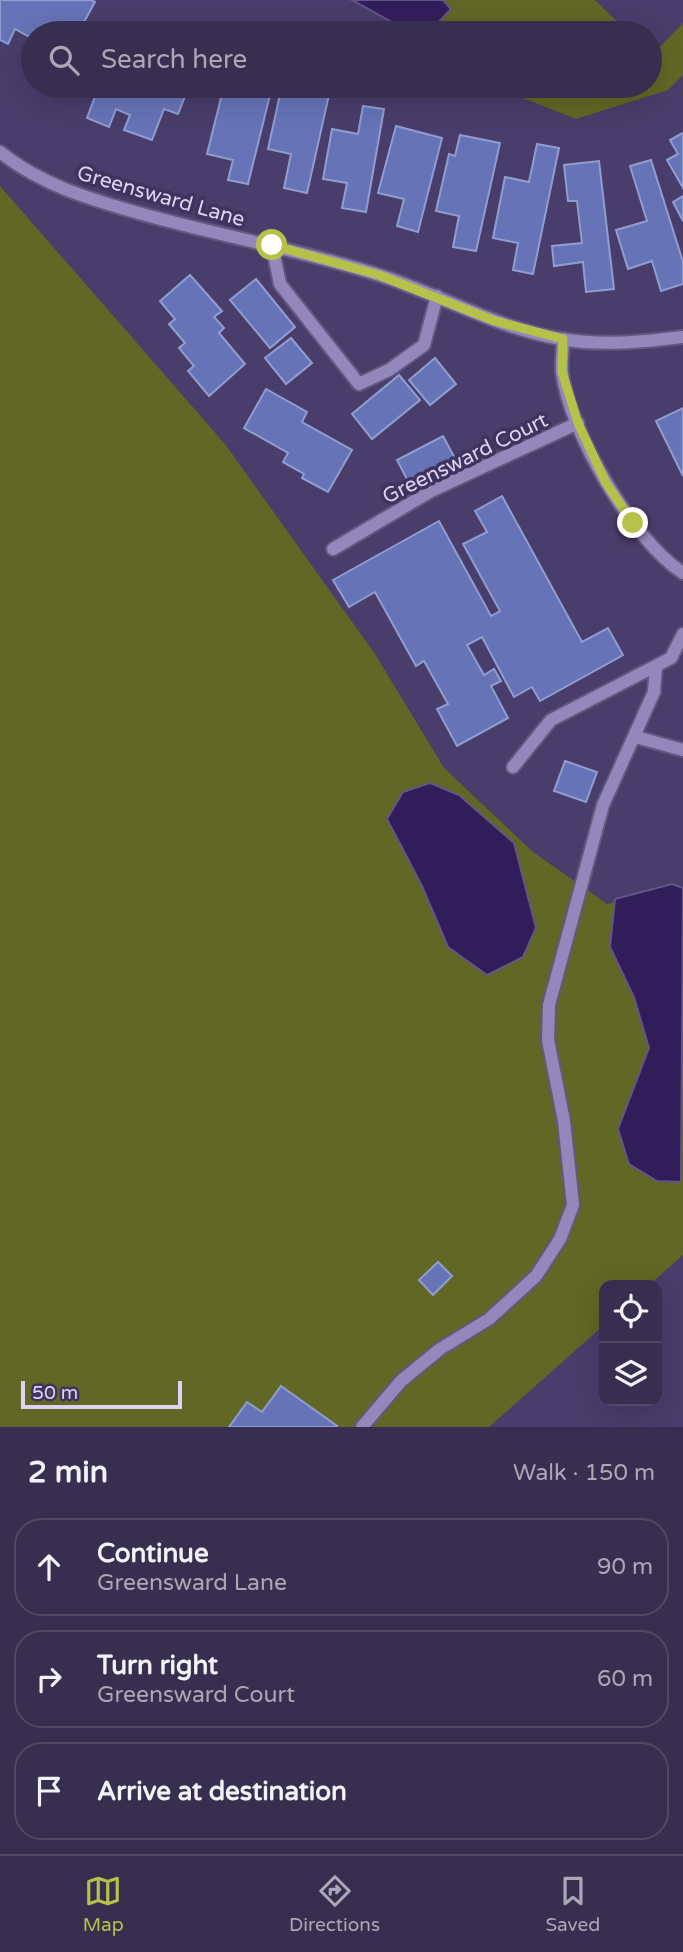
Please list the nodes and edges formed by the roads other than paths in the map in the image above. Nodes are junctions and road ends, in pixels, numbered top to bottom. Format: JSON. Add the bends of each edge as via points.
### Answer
{"nodes":[{"id":1,"x":0,"y":152,"type":"edge"},
{"id":2,"x":272,"y":245,"type":"junction"},
{"id":3,"x":437,"y":296,"type":"junction"},
{"id":4,"x":683,"y":337,"type":"edge"},
{"id":5,"x":563,"y":339,"type":"junction"},
{"id":6,"x":578,"y":423,"type":"junction"},
{"id":7,"x":333,"y":549,"type":"dead end"},
{"id":8,"x":683,"y":573,"type":"edge"},
{"id":9,"x":683,"y":634,"type":"edge"},
{"id":10,"x":656,"y":666,"type":"junction"},
{"id":11,"x":636,"y":737,"type":"junction"},
{"id":12,"x":683,"y":750,"type":"edge"},
{"id":13,"x":513,"y":767,"type":"dead end"},
{"id":14,"x":362,"y":1427,"type":"edge"}],
"edges":[{"from":1,"to":2,"type":"street","name":"Greensward Lane","via":[[40,179],[75,194],[192,229]]},
{"from":2,"to":3,"type":"street","name":"Greensward Lane"},
{"from":2,"to":3,"type":"street","via":[[280,284],[359,384],[424,345]]},
{"from":3,"to":5,"type":"street","name":"Greensward Lane","via":[[495,321]]},
{"from":4,"to":5,"type":"street","name":"Greensward Lane","via":[[640,342]]},
{"from":5,"to":6,"type":"street","name":"Greensward Court","via":[[562,372]]},
{"from":6,"to":7,"type":"street","name":"Greensward Court","via":[[431,491]]},
{"from":6,"to":8,"type":"street","name":"Greensward Court","via":[[606,483],[633,523]]},
{"from":9,"to":10,"type":"street","via":[[671,659]]},
{"from":10,"to":11,"type":"street","via":[[654,692]]},
{"from":10,"to":13,"type":"street","via":[[551,720]]},
{"from":11,"to":12,"type":"street"},
{"from":11,"to":14,"type":"street","via":[[603,805],[549,1005],[548,1041],[564,1121],[573,1205],[560,1239],[536,1276],[489,1319],[440,1349],[401,1381]]}]}
